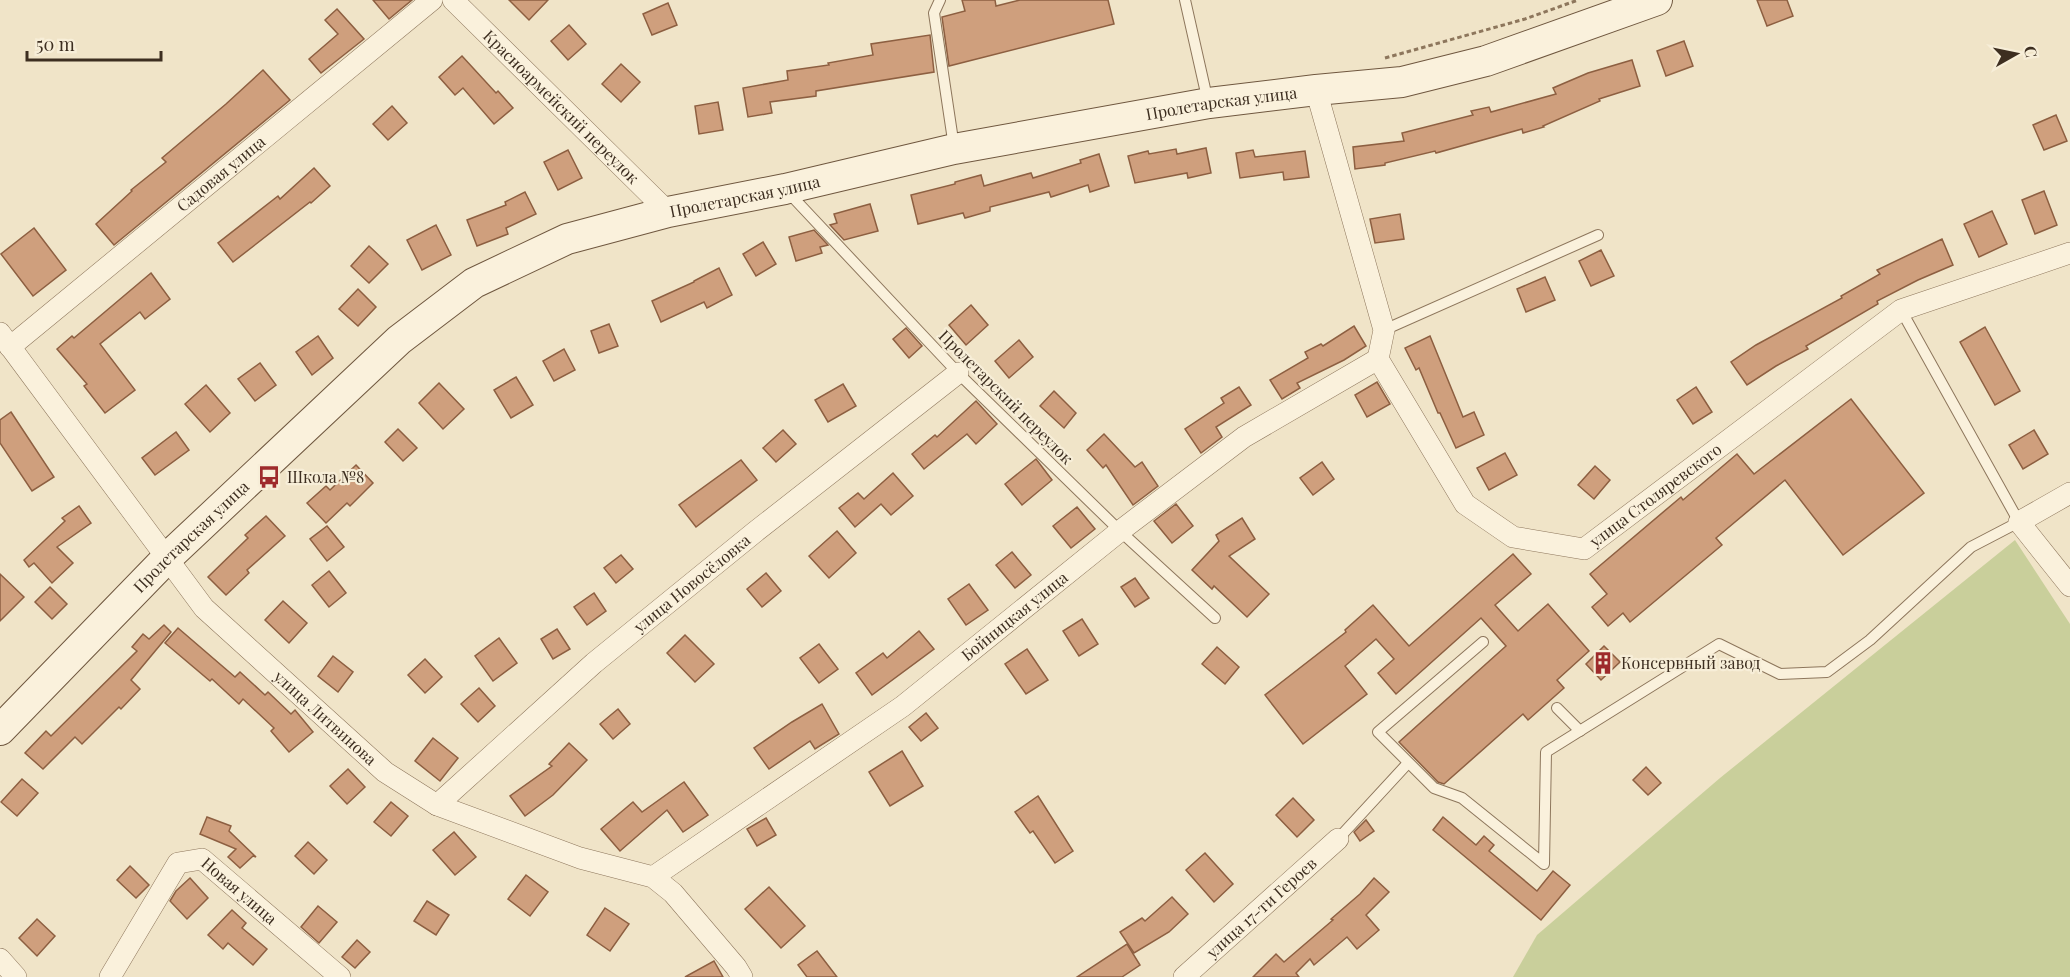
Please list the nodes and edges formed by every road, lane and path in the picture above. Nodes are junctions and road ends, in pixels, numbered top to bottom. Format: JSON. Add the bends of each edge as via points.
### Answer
{"nodes":[{"id":1,"x":432,"y":0,"type":"edge"},
{"id":2,"x":453,"y":0,"type":"edge"},
{"id":3,"x":940,"y":0,"type":"edge"},
{"id":4,"x":1185,"y":0,"type":"edge"},
{"id":5,"x":1578,"y":0,"type":"edge"},
{"id":6,"x":1657,"y":0,"type":"edge"},
{"id":7,"x":1376,"y":61,"type":"dead end"},
{"id":8,"x":1316,"y":90,"type":"junction"},
{"id":9,"x":1209,"y":103,"type":"junction"},
{"id":10,"x":954,"y":149,"type":"junction"},
{"id":11,"x":785,"y":189,"type":"junction"},
{"id":12,"x":668,"y":212,"type":"junction"},
{"id":13,"x":1598,"y":235,"type":"dead end"},
{"id":14,"x":2070,"y":253,"type":"edge"},
{"id":15,"x":1901,"y":310,"type":"junction"},
{"id":16,"x":1384,"y":330,"type":"junction"},
{"id":17,"x":5,"y":340,"type":"edge"},
{"id":18,"x":1378,"y":359,"type":"junction"},
{"id":19,"x":958,"y":373,"type":"junction"},
{"id":20,"x":2070,"y":493,"type":"edge"},
{"id":21,"x":2019,"y":522,"type":"junction"},
{"id":22,"x":1120,"y":531,"type":"junction"},
{"id":23,"x":167,"y":558,"type":"junction"},
{"id":24,"x":2070,"y":586,"type":"edge"},
{"id":25,"x":1215,"y":618,"type":"dead end"},
{"id":26,"x":1483,"y":642,"type":"dead end"},
{"id":27,"x":1557,"y":708,"type":"dead end"},
{"id":28,"x":2,"y":724,"type":"edge"},
{"id":29,"x":1580,"y":731,"type":"junction"},
{"id":30,"x":1408,"y":763,"type":"junction"},
{"id":31,"x":436,"y":805,"type":"junction"},
{"id":32,"x":1338,"y":839,"type":"joint"},
{"id":33,"x":653,"y":878,"type":"junction"},
{"id":34,"x":0,"y":959,"type":"edge"},
{"id":35,"x":16,"y":977,"type":"edge"},
{"id":36,"x":110,"y":977,"type":"edge"},
{"id":37,"x":340,"y":977,"type":"edge"},
{"id":38,"x":742,"y":977,"type":"edge"},
{"id":39,"x":1184,"y":977,"type":"edge"}],
"edges":[{"from":1,"to":17,"type":"street","name":"Садовая улица"},
{"from":2,"to":12,"type":"street","name":"Красноармейский переулок"},
{"from":3,"to":10,"type":"lane","via":[[934,13]]},
{"from":4,"to":9,"type":"lane"},
{"from":5,"to":7,"type":"path"},
{"from":6,"to":8,"type":"main road","name":"Пролетарская улица","via":[[1486,61],[1402,82]]},
{"from":8,"to":9,"type":"main road","name":"Пролетарская улица"},
{"from":8,"to":16,"type":"street"},
{"from":9,"to":10,"type":"main road","name":"Пролетарская улица"},
{"from":10,"to":11,"type":"main road","name":"Пролетарская улица"},
{"from":11,"to":12,"type":"main road","name":"Пролетарская улица"},
{"from":11,"to":19,"type":"lane","name":"Пролетарский переулок"},
{"from":12,"to":23,"type":"main road","name":"Пролетарская улица","via":[[567,239],[474,283],[399,340]]},
{"from":13,"to":16,"type":"lane"},
{"from":14,"to":15,"type":"street","name":"улица Столяревского"},
{"from":15,"to":18,"type":"street","name":"улица Столяревского","via":[[1584,549],[1513,537],[1465,504]]},
{"from":15,"to":21,"type":"lane"},
{"from":16,"to":18,"type":"street"},
{"from":17,"to":23,"type":"street","name":"улица Литвинова"},
{"from":18,"to":22,"type":"street","name":"Бойницкая улица","via":[[1244,437]]},
{"from":19,"to":22,"type":"lane","name":"Пролетарский переулок"},
{"from":19,"to":31,"type":"street","name":"улица Новосёловка","via":[[603,656]]},
{"from":20,"to":21,"type":"street"},
{"from":21,"to":24,"type":"street"},
{"from":21,"to":29,"type":"lane","via":[[1971,547],[1870,640],[1827,672],[1780,674],[1719,644]]},
{"from":22,"to":25,"type":"lane","name":"Пролетарский переулок"},
{"from":22,"to":33,"type":"street","name":"Бойницкая улица","via":[[903,706]]},
{"from":23,"to":28,"type":"main road","name":"Пролетарская улица"},
{"from":23,"to":31,"type":"street","name":"улица Литвинова","via":[[204,608],[385,772]]},
{"from":26,"to":30,"type":"lane","via":[[1378,732]]},
{"from":27,"to":29,"type":"lane"},
{"from":29,"to":30,"type":"lane","via":[[1546,752],[1544,864],[1462,798],[1434,788]]},
{"from":30,"to":32,"type":"lane"},
{"from":31,"to":33,"type":"street","name":"улица Литвинова","via":[[580,858]]},
{"from":32,"to":39,"type":"street","name":"улица 17-ти Героев"},
{"from":33,"to":38,"type":"street","name":"улица Литвинова","via":[[673,893]]},
{"from":34,"to":35,"type":"street"},
{"from":36,"to":37,"type":"street","name":"Новая улица","via":[[178,863],[202,859]]}]}
